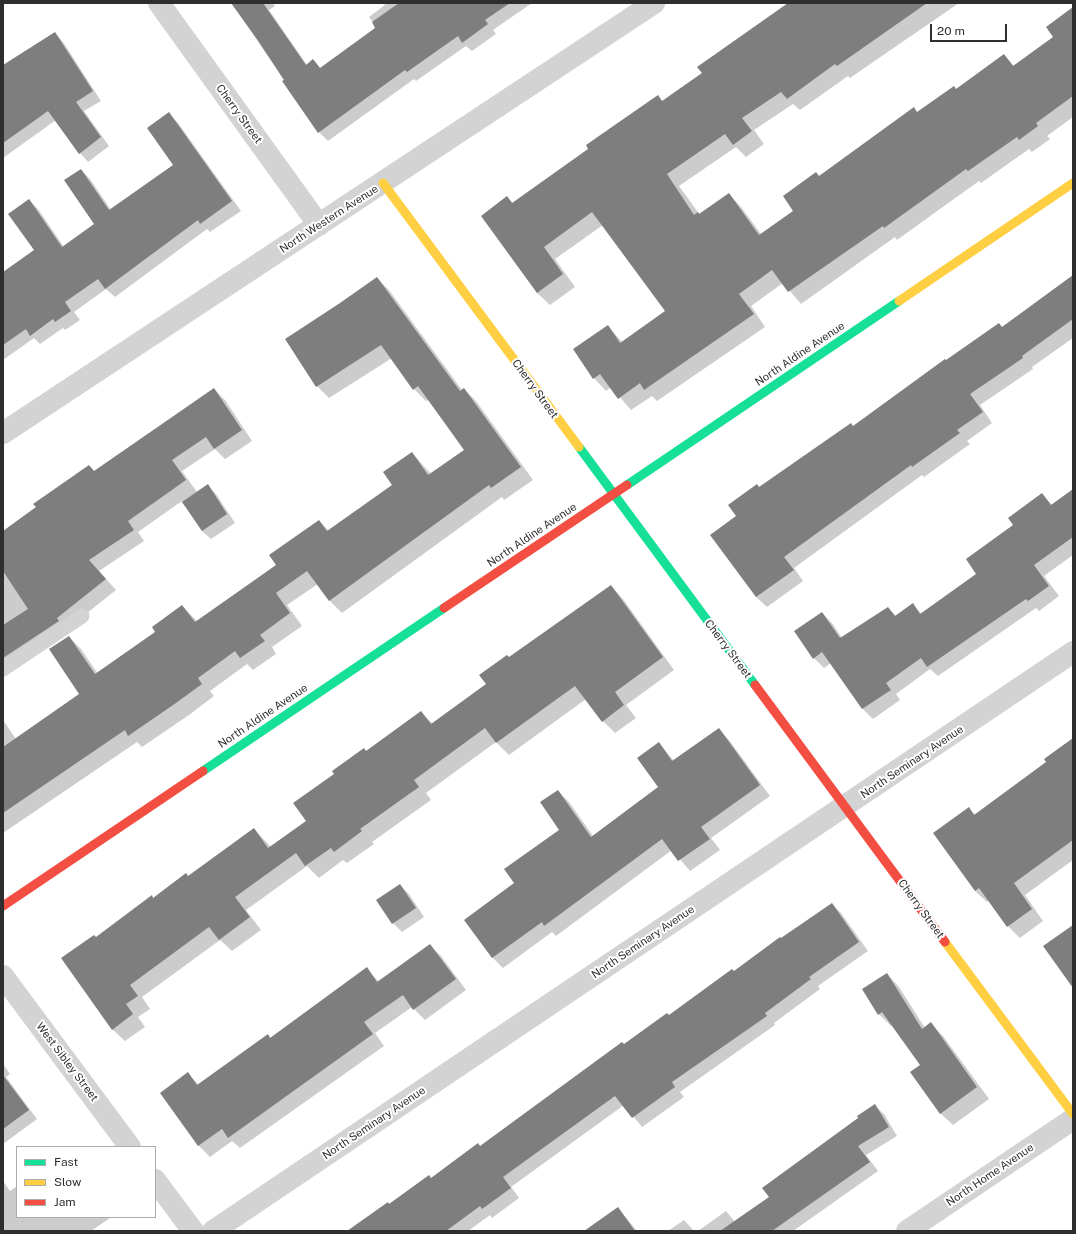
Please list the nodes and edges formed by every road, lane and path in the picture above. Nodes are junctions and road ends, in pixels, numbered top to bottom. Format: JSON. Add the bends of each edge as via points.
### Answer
{"nodes":[{"id":1,"x":159,"y":3,"type":"edge"},
{"id":2,"x":654,"y":3,"type":"edge"},
{"id":3,"x":383,"y":183,"type":"junction"},
{"id":4,"x":1073,"y":183,"type":"edge"},
{"id":5,"x":319,"y":224,"type":"junction"},
{"id":6,"x":3,"y":433,"type":"edge"},
{"id":7,"x":613,"y":495,"type":"junction"},
{"id":8,"x":82,"y":616,"type":"dead end"},
{"id":9,"x":1073,"y":652,"type":"edge"},
{"id":10,"x":3,"y":669,"type":"edge"},
{"id":11,"x":846,"y":807,"type":"junction"},
{"id":12,"x":3,"y":906,"type":"edge"},
{"id":13,"x":3,"y":976,"type":"edge"},
{"id":14,"x":1073,"y":1114,"type":"edge"},
{"id":15,"x":1073,"y":1119,"type":"edge"},
{"id":16,"x":129,"y":1146,"type":"edge"},
{"id":17,"x":156,"y":1181,"type":"edge"},
{"id":18,"x":193,"y":1231,"type":"edge"},
{"id":19,"x":213,"y":1231,"type":"edge"},
{"id":20,"x":907,"y":1231,"type":"edge"}],
"edges":[{"from":1,"to":5,"type":"street","name":"Cherry Street"},
{"from":2,"to":3,"type":"street","name":"North Western Avenue"},
{"from":3,"to":5,"type":"street","name":"North Western Avenue"},
{"from":3,"to":7,"type":"street","name":"Cherry Street"},
{"from":4,"to":7,"type":"street","name":"North Aldine Avenue"},
{"from":5,"to":6,"type":"street","name":"North Western Avenue"},
{"from":7,"to":11,"type":"street","name":"Cherry Street"},
{"from":7,"to":12,"type":"street","name":"North Aldine Avenue"},
{"from":8,"to":10,"type":"lane"},
{"from":9,"to":11,"type":"street","name":"North Seminary Avenue"},
{"from":11,"to":14,"type":"street","name":"Cherry Street"},
{"from":11,"to":19,"type":"street","name":"North Seminary Avenue"},
{"from":13,"to":16,"type":"street","name":"West Sibley Street"},
{"from":15,"to":20,"type":"street","name":"North Home Avenue"},
{"from":17,"to":18,"type":"street"}]}
